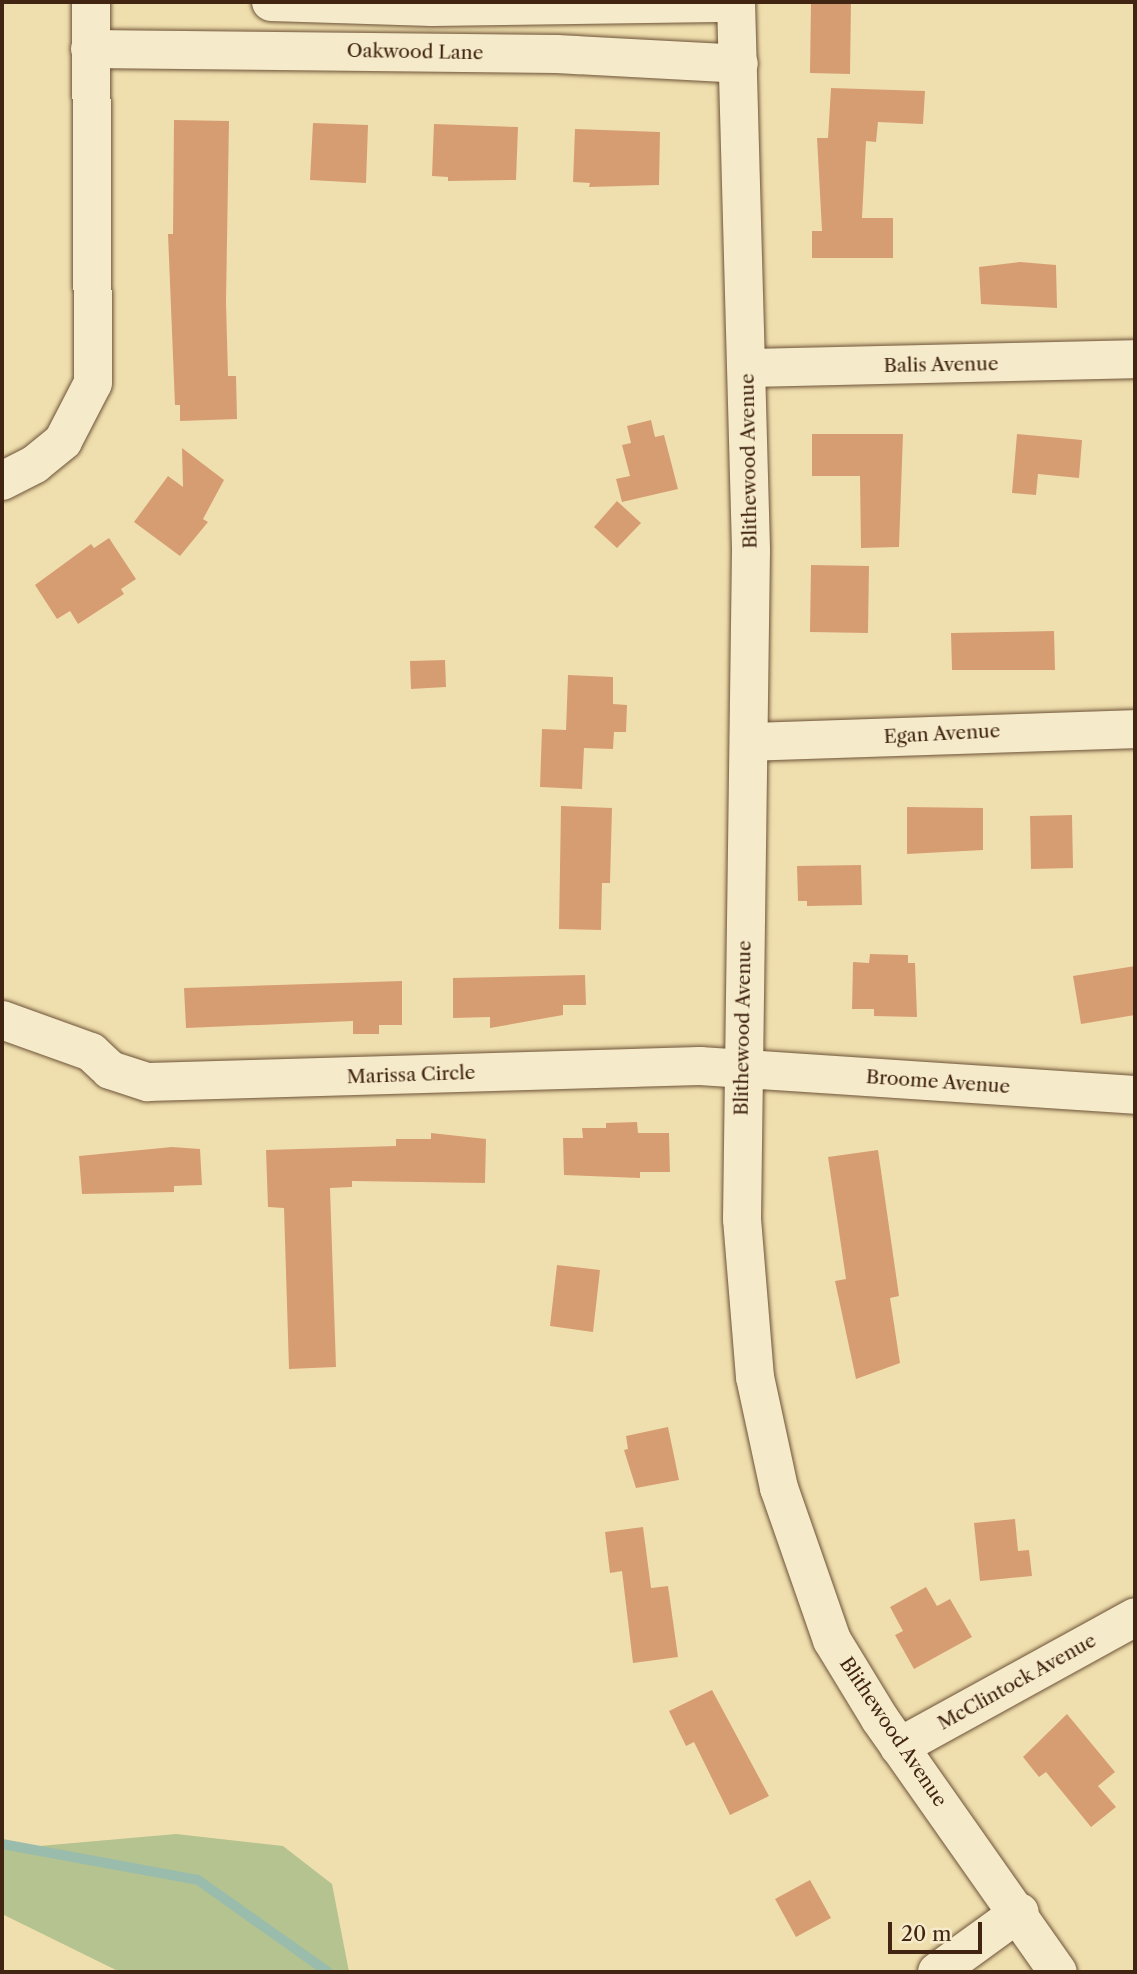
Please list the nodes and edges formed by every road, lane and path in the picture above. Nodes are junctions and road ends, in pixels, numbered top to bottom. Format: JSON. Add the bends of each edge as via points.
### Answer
{"nodes":[{"id":1,"x":91,"y":2,"type":"edge"},
{"id":2,"x":271,"y":2,"type":"edge"},
{"id":3,"x":736,"y":3,"type":"edge"},
{"id":4,"x":90,"y":49,"type":"junction"},
{"id":5,"x":739,"y":64,"type":"junction"},
{"id":6,"x":1135,"y":359,"type":"edge"},
{"id":7,"x":747,"y":368,"type":"junction"},
{"id":8,"x":2,"y":481,"type":"edge"},
{"id":9,"x":1135,"y":729,"type":"edge"},
{"id":10,"x":749,"y":742,"type":"junction"},
{"id":11,"x":2,"y":1020,"type":"edge"},
{"id":12,"x":741,"y":1073,"type":"junction"},
{"id":13,"x":1135,"y":1094,"type":"edge"},
{"id":14,"x":1135,"y":1617,"type":"edge"},
{"id":15,"x":899,"y":1747,"type":"junction"},
{"id":16,"x":1020,"y":1912,"type":"junction"},
{"id":17,"x":1048,"y":1968,"type":"edge"},
{"id":18,"x":937,"y":1972,"type":"edge"}],
"edges":[{"from":1,"to":4,"type":"street"},
{"from":2,"to":3,"type":"street","via":[[432,7]]},
{"from":3,"to":5,"type":"street","name":"Blithewood Avenue"},
{"from":4,"to":5,"type":"street","name":"Oakwood Lane","via":[[557,54]]},
{"from":4,"to":8,"type":"street","via":[[93,383],[63,441],[35,464]]},
{"from":5,"to":7,"type":"street","name":"Blithewood Avenue"},
{"from":6,"to":7,"type":"street","name":"Balis Avenue"},
{"from":7,"to":10,"type":"street","name":"Blithewood Avenue"},
{"from":9,"to":10,"type":"street","name":"Egan Avenue"},
{"from":10,"to":12,"type":"street","name":"Blithewood Avenue"},
{"from":11,"to":12,"type":"street","name":"Marissa Circle","via":[[91,1052],[110,1070],[148,1082],[700,1066]]},
{"from":12,"to":13,"type":"street","name":"Broome Avenue"},
{"from":12,"to":15,"type":"street","name":"Blithewood Avenue","via":[[746,1298],[763,1423],[822,1617],[854,1681]]},
{"from":14,"to":15,"type":"street","name":"McClintock Avenue"},
{"from":15,"to":16,"type":"street","name":"Blithewood Avenue"},
{"from":16,"to":17,"type":"street","name":"Blithewood Avenue"},
{"from":16,"to":18,"type":"street"}]}
